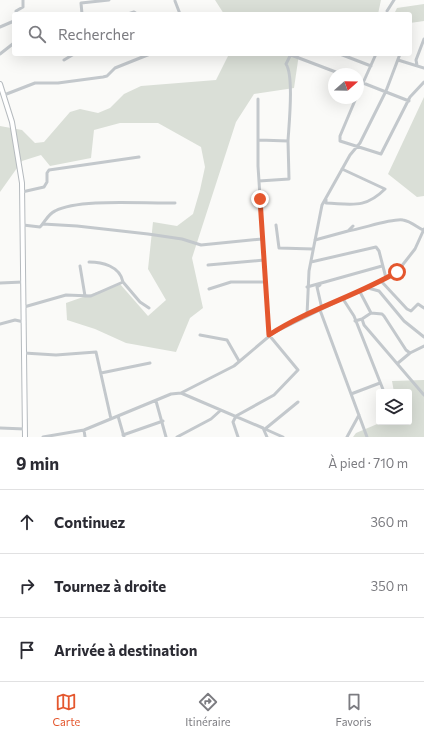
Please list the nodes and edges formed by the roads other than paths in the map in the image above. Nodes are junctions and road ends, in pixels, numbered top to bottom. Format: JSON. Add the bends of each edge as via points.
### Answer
{"nodes":[{"id":1,"x":23,"y":0,"type":"edge"},
{"id":2,"x":109,"y":0,"type":"edge"},
{"id":3,"x":394,"y":0,"type":"edge"},
{"id":4,"x":175,"y":1,"type":"edge"},
{"id":5,"x":387,"y":11,"type":"dead end"},
{"id":6,"x":16,"y":12,"type":"edge"},
{"id":7,"x":82,"y":12,"type":"edge"},
{"id":8,"x":179,"y":12,"type":"edge"},
{"id":9,"x":12,"y":22,"type":"edge"},
{"id":10,"x":0,"y":27,"type":"edge"},
{"id":11,"x":424,"y":39,"type":"edge"},
{"id":12,"x":12,"y":45,"type":"edge"},
{"id":13,"x":0,"y":54,"type":"edge"},
{"id":14,"x":71,"y":56,"type":"edge"},
{"id":15,"x":143,"y":56,"type":"edge"},
{"id":16,"x":290,"y":56,"type":"edge"},
{"id":17,"x":296,"y":56,"type":"edge"},
{"id":18,"x":345,"y":56,"type":"edge"},
{"id":19,"x":375,"y":56,"type":"edge"},
{"id":20,"x":399,"y":56,"type":"edge"},
{"id":21,"x":64,"y":60,"type":"dead end"},
{"id":22,"x":398,"y":60,"type":"junction"},
{"id":23,"x":417,"y":65,"type":"junction"},
{"id":24,"x":371,"y":66,"type":"junction"},
{"id":25,"x":424,"y":68,"type":"edge"},
{"id":26,"x":328,"y":69,"type":"edge"},
{"id":27,"x":424,"y":82,"type":"edge"},
{"id":28,"x":364,"y":83,"type":"joint"},
{"id":29,"x":0,"y":84,"type":"edge"},
{"id":30,"x":386,"y":91,"type":"junction"},
{"id":31,"x":4,"y":95,"type":"junction"},
{"id":32,"x":258,"y":99,"type":"dead end"},
{"id":33,"x":409,"y":101,"type":"junction"},
{"id":34,"x":354,"y":104,"type":"edge"},
{"id":35,"x":259,"y":140,"type":"junction"},
{"id":36,"x":288,"y":141,"type":"junction"},
{"id":37,"x":358,"y":146,"type":"junction"},
{"id":38,"x":139,"y":157,"type":"dead end"},
{"id":39,"x":342,"y":169,"type":"junction"},
{"id":40,"x":259,"y":181,"type":"junction"},
{"id":41,"x":22,"y":192,"type":"junction"},
{"id":42,"x":326,"y":198,"type":"junction"},
{"id":43,"x":175,"y":203,"type":"dead end"},
{"id":44,"x":43,"y":224,"type":"junction"},
{"id":45,"x":23,"y":225,"type":"junction"},
{"id":46,"x":276,"y":225,"type":"dead end"},
{"id":47,"x":353,"y":226,"type":"dead end"},
{"id":48,"x":424,"y":229,"type":"edge"},
{"id":49,"x":348,"y":231,"type":"junction"},
{"id":50,"x":262,"y":239,"type":"junction"},
{"id":51,"x":315,"y":240,"type":"junction"},
{"id":52,"x":313,"y":249,"type":"junction"},
{"id":53,"x":264,"y":260,"type":"junction"},
{"id":54,"x":89,"y":262,"type":"dead end"},
{"id":55,"x":310,"y":262,"type":"junction"},
{"id":56,"x":208,"y":265,"type":"dead end"},
{"id":57,"x":80,"y":266,"type":"dead end"},
{"id":58,"x":382,"y":266,"type":"junction"},
{"id":59,"x":386,"y":278,"type":"junction"},
{"id":60,"x":381,"y":281,"type":"junction"},
{"id":61,"x":23,"y":282,"type":"junction"},
{"id":62,"x":124,"y":282,"type":"junction"},
{"id":63,"x":265,"y":282,"type":"junction"},
{"id":64,"x":0,"y":283,"type":"edge"},
{"id":65,"x":321,"y":283,"type":"junction"},
{"id":66,"x":307,"y":287,"type":"junction"},
{"id":67,"x":368,"y":288,"type":"junction"},
{"id":68,"x":209,"y":289,"type":"dead end"},
{"id":69,"x":360,"y":292,"type":"junction"},
{"id":70,"x":86,"y":296,"type":"junction"},
{"id":71,"x":343,"y":299,"type":"junction"},
{"id":72,"x":24,"y":307,"type":"junction"},
{"id":73,"x":149,"y":308,"type":"dead end"},
{"id":74,"x":424,"y":308,"type":"edge"},
{"id":75,"x":321,"y":309,"type":"junction"},
{"id":76,"x":371,"y":313,"type":"junction"},
{"id":77,"x":307,"y":314,"type":"junction"},
{"id":78,"x":362,"y":319,"type":"junction"},
{"id":79,"x":356,"y":320,"type":"junction"},
{"id":80,"x":24,"y":322,"type":"junction"},
{"id":81,"x":0,"y":324,"type":"edge"},
{"id":82,"x":200,"y":335,"type":"dead end"},
{"id":83,"x":269,"y":335,"type":"junction"},
{"id":84,"x":424,"y":337,"type":"edge"},
{"id":85,"x":424,"y":347,"type":"edge"},
{"id":86,"x":24,"y":353,"type":"junction"},
{"id":87,"x":410,"y":353,"type":"junction"},
{"id":88,"x":239,"y":361,"type":"junction"},
{"id":89,"x":150,"y":363,"type":"dead end"},
{"id":90,"x":398,"y":363,"type":"junction"},
{"id":91,"x":101,"y":374,"type":"junction"},
{"id":92,"x":380,"y":383,"type":"junction"},
{"id":93,"x":383,"y":389,"type":"edge"},
{"id":94,"x":181,"y":393,"type":"junction"},
{"id":95,"x":351,"y":394,"type":"junction"},
{"id":96,"x":424,"y":395,"type":"edge"},
{"id":97,"x":156,"y":401,"type":"junction"},
{"id":98,"x":298,"y":402,"type":"dead end"},
{"id":99,"x":221,"y":410,"type":"junction"},
{"id":100,"x":359,"y":415,"type":"junction"},
{"id":101,"x":118,"y":416,"type":"junction"},
{"id":102,"x":236,"y":416,"type":"junction"},
{"id":103,"x":111,"y":419,"type":"junction"},
{"id":104,"x":163,"y":421,"type":"junction"},
{"id":105,"x":0,"y":428,"type":"edge"},
{"id":106,"x":25,"y":429,"type":"junction"},
{"id":107,"x":265,"y":429,"type":"junction"},
{"id":108,"x":84,"y":430,"type":"junction"},
{"id":109,"x":124,"y":436,"type":"edge"},
{"id":110,"x":26,"y":437,"type":"edge"},
{"id":111,"x":43,"y":437,"type":"edge"},
{"id":112,"x":85,"y":437,"type":"edge"},
{"id":113,"x":166,"y":437,"type":"edge"},
{"id":114,"x":178,"y":437,"type":"edge"},
{"id":115,"x":238,"y":437,"type":"edge"},
{"id":116,"x":267,"y":437,"type":"edge"},
{"id":117,"x":283,"y":437,"type":"edge"},
{"id":118,"x":347,"y":437,"type":"edge"},
{"id":119,"x":367,"y":437,"type":"edge"}],
"edges":[{"from":1,"to":6,"type":"street","via":[[23,7]]},
{"from":2,"to":7,"type":"street","via":[[81,3]]},
{"from":3,"to":5,"type":"street"},
{"from":4,"to":8,"type":"street"},
{"from":9,"to":10,"type":"street"},
{"from":11,"to":23,"type":"street","via":[[416,60]]},
{"from":12,"to":13,"type":"street"},
{"from":14,"to":21,"type":"street"},
{"from":15,"to":31,"type":"street","via":[[114,68],[108,76],[58,83],[35,83]]},
{"from":16,"to":36,"type":"street","via":[[286,64],[291,86]]},
{"from":17,"to":26,"type":"street"},
{"from":18,"to":24,"type":"street"},
{"from":19,"to":24,"type":"street"},
{"from":20,"to":22,"type":"street"},
{"from":22,"to":23,"type":"street"},
{"from":22,"to":30,"type":"street"},
{"from":23,"to":25,"type":"street"},
{"from":24,"to":28,"type":"street"},
{"from":27,"to":33,"type":"street"},
{"from":28,"to":30,"type":"street"},
{"from":29,"to":31,"type":"main road"},
{"from":30,"to":33,"type":"street"},
{"from":30,"to":37,"type":"street"},
{"from":31,"to":41,"type":"main road","via":[[16,140]]},
{"from":32,"to":35,"type":"street"},
{"from":33,"to":37,"type":"street","via":[[383,152],[379,154]]},
{"from":34,"to":37,"type":"street","via":[[340,139],[342,142]]},
{"from":35,"to":36,"type":"street"},
{"from":35,"to":40,"type":"street"},
{"from":36,"to":40,"type":"street","via":[[289,179]]},
{"from":37,"to":39,"type":"street"},
{"from":38,"to":41,"type":"street","via":[[50,170],[44,187]]},
{"from":39,"to":42,"type":"street"},
{"from":39,"to":42,"type":"street","via":[[385,189],[372,201],[359,205],[326,203]]},
{"from":40,"to":50,"type":"street"},
{"from":41,"to":45,"type":"main road"},
{"from":42,"to":51,"type":"street","via":[[322,205]]},
{"from":43,"to":44,"type":"street","via":[[71,206],[55,211]]},
{"from":44,"to":45,"type":"street","via":[[38,227]]},
{"from":44,"to":50,"type":"street","via":[[148,234],[182,239],[201,245]]},
{"from":45,"to":61,"type":"main road"},
{"from":46,"to":52,"type":"street","via":[[280,248]]},
{"from":47,"to":49,"type":"street"},
{"from":48,"to":49,"type":"street","via":[[404,220],[393,220]]},
{"from":48,"to":59,"type":"street","via":[[415,249],[401,268]]},
{"from":49,"to":51,"type":"street"},
{"from":50,"to":53,"type":"street"},
{"from":51,"to":52,"type":"street"},
{"from":52,"to":55,"type":"street"},
{"from":53,"to":56,"type":"street"},
{"from":53,"to":63,"type":"street"},
{"from":54,"to":62,"type":"street","via":[[113,267]]},
{"from":55,"to":58,"type":"street","via":[[376,247]]},
{"from":55,"to":66,"type":"street"},
{"from":57,"to":70,"type":"street"},
{"from":58,"to":59,"type":"street"},
{"from":58,"to":65,"type":"street"},
{"from":59,"to":60,"type":"street"},
{"from":60,"to":67,"type":"street"},
{"from":60,"to":74,"type":"street","via":[[407,310],[418,304]]},
{"from":61,"to":64,"type":"street"},
{"from":61,"to":72,"type":"main road"},
{"from":62,"to":70,"type":"street"},
{"from":62,"to":73,"type":"street","via":[[140,302]]},
{"from":63,"to":68,"type":"street","via":[[231,282]]},
{"from":63,"to":83,"type":"street"},
{"from":65,"to":66,"type":"street"},
{"from":65,"to":75,"type":"street","via":[[317,287]]},
{"from":66,"to":77,"type":"street"},
{"from":67,"to":69,"type":"street"},
{"from":67,"to":84,"type":"street","via":[[379,291],[404,322]]},
{"from":69,"to":71,"type":"street"},
{"from":69,"to":76,"type":"street"},
{"from":70,"to":72,"type":"street","via":[[57,297]]},
{"from":71,"to":75,"type":"street"},
{"from":71,"to":79,"type":"street"},
{"from":72,"to":80,"type":"main road"},
{"from":75,"to":77,"type":"street"},
{"from":75,"to":95,"type":"street"},
{"from":76,"to":78,"type":"street"},
{"from":76,"to":87,"type":"street","via":[[384,316]]},
{"from":77,"to":83,"type":"street"},
{"from":78,"to":79,"type":"street"},
{"from":78,"to":90,"type":"street","via":[[364,325]]},
{"from":79,"to":92,"type":"street"},
{"from":80,"to":81,"type":"street","via":[[15,320]]},
{"from":80,"to":86,"type":"main road"},
{"from":82,"to":88,"type":"street","via":[[227,340]]},
{"from":83,"to":88,"type":"street"},
{"from":83,"to":102,"type":"street","via":[[298,370],[274,395]]},
{"from":85,"to":87,"type":"street"},
{"from":86,"to":91,"type":"street","via":[[77,354],[94,351],[98,353]]},
{"from":86,"to":106,"type":"main road"},
{"from":87,"to":90,"type":"street"},
{"from":88,"to":94,"type":"street"},
{"from":89,"to":91,"type":"street"},
{"from":90,"to":96,"type":"street"},
{"from":91,"to":103,"type":"street"},
{"from":92,"to":93,"type":"street"},
{"from":92,"to":95,"type":"street"},
{"from":94,"to":97,"type":"street","via":[[173,393]]},
{"from":94,"to":99,"type":"street"},
{"from":95,"to":100,"type":"street"},
{"from":97,"to":101,"type":"street"},
{"from":97,"to":104,"type":"street"},
{"from":98,"to":107,"type":"street"},
{"from":99,"to":102,"type":"street"},
{"from":99,"to":114,"type":"street","via":[[211,419]]},
{"from":100,"to":118,"type":"street"},
{"from":100,"to":119,"type":"street"},
{"from":101,"to":103,"type":"street"},
{"from":101,"to":109,"type":"street"},
{"from":102,"to":107,"type":"street"},
{"from":102,"to":115,"type":"street","via":[[233,422]]},
{"from":103,"to":108,"type":"street"},
{"from":104,"to":109,"type":"street"},
{"from":104,"to":113,"type":"street"},
{"from":105,"to":106,"type":"street"},
{"from":106,"to":110,"type":"main road"},
{"from":107,"to":116,"type":"street"},
{"from":107,"to":117,"type":"street"},
{"from":108,"to":111,"type":"street"},
{"from":108,"to":112,"type":"street"}]}
